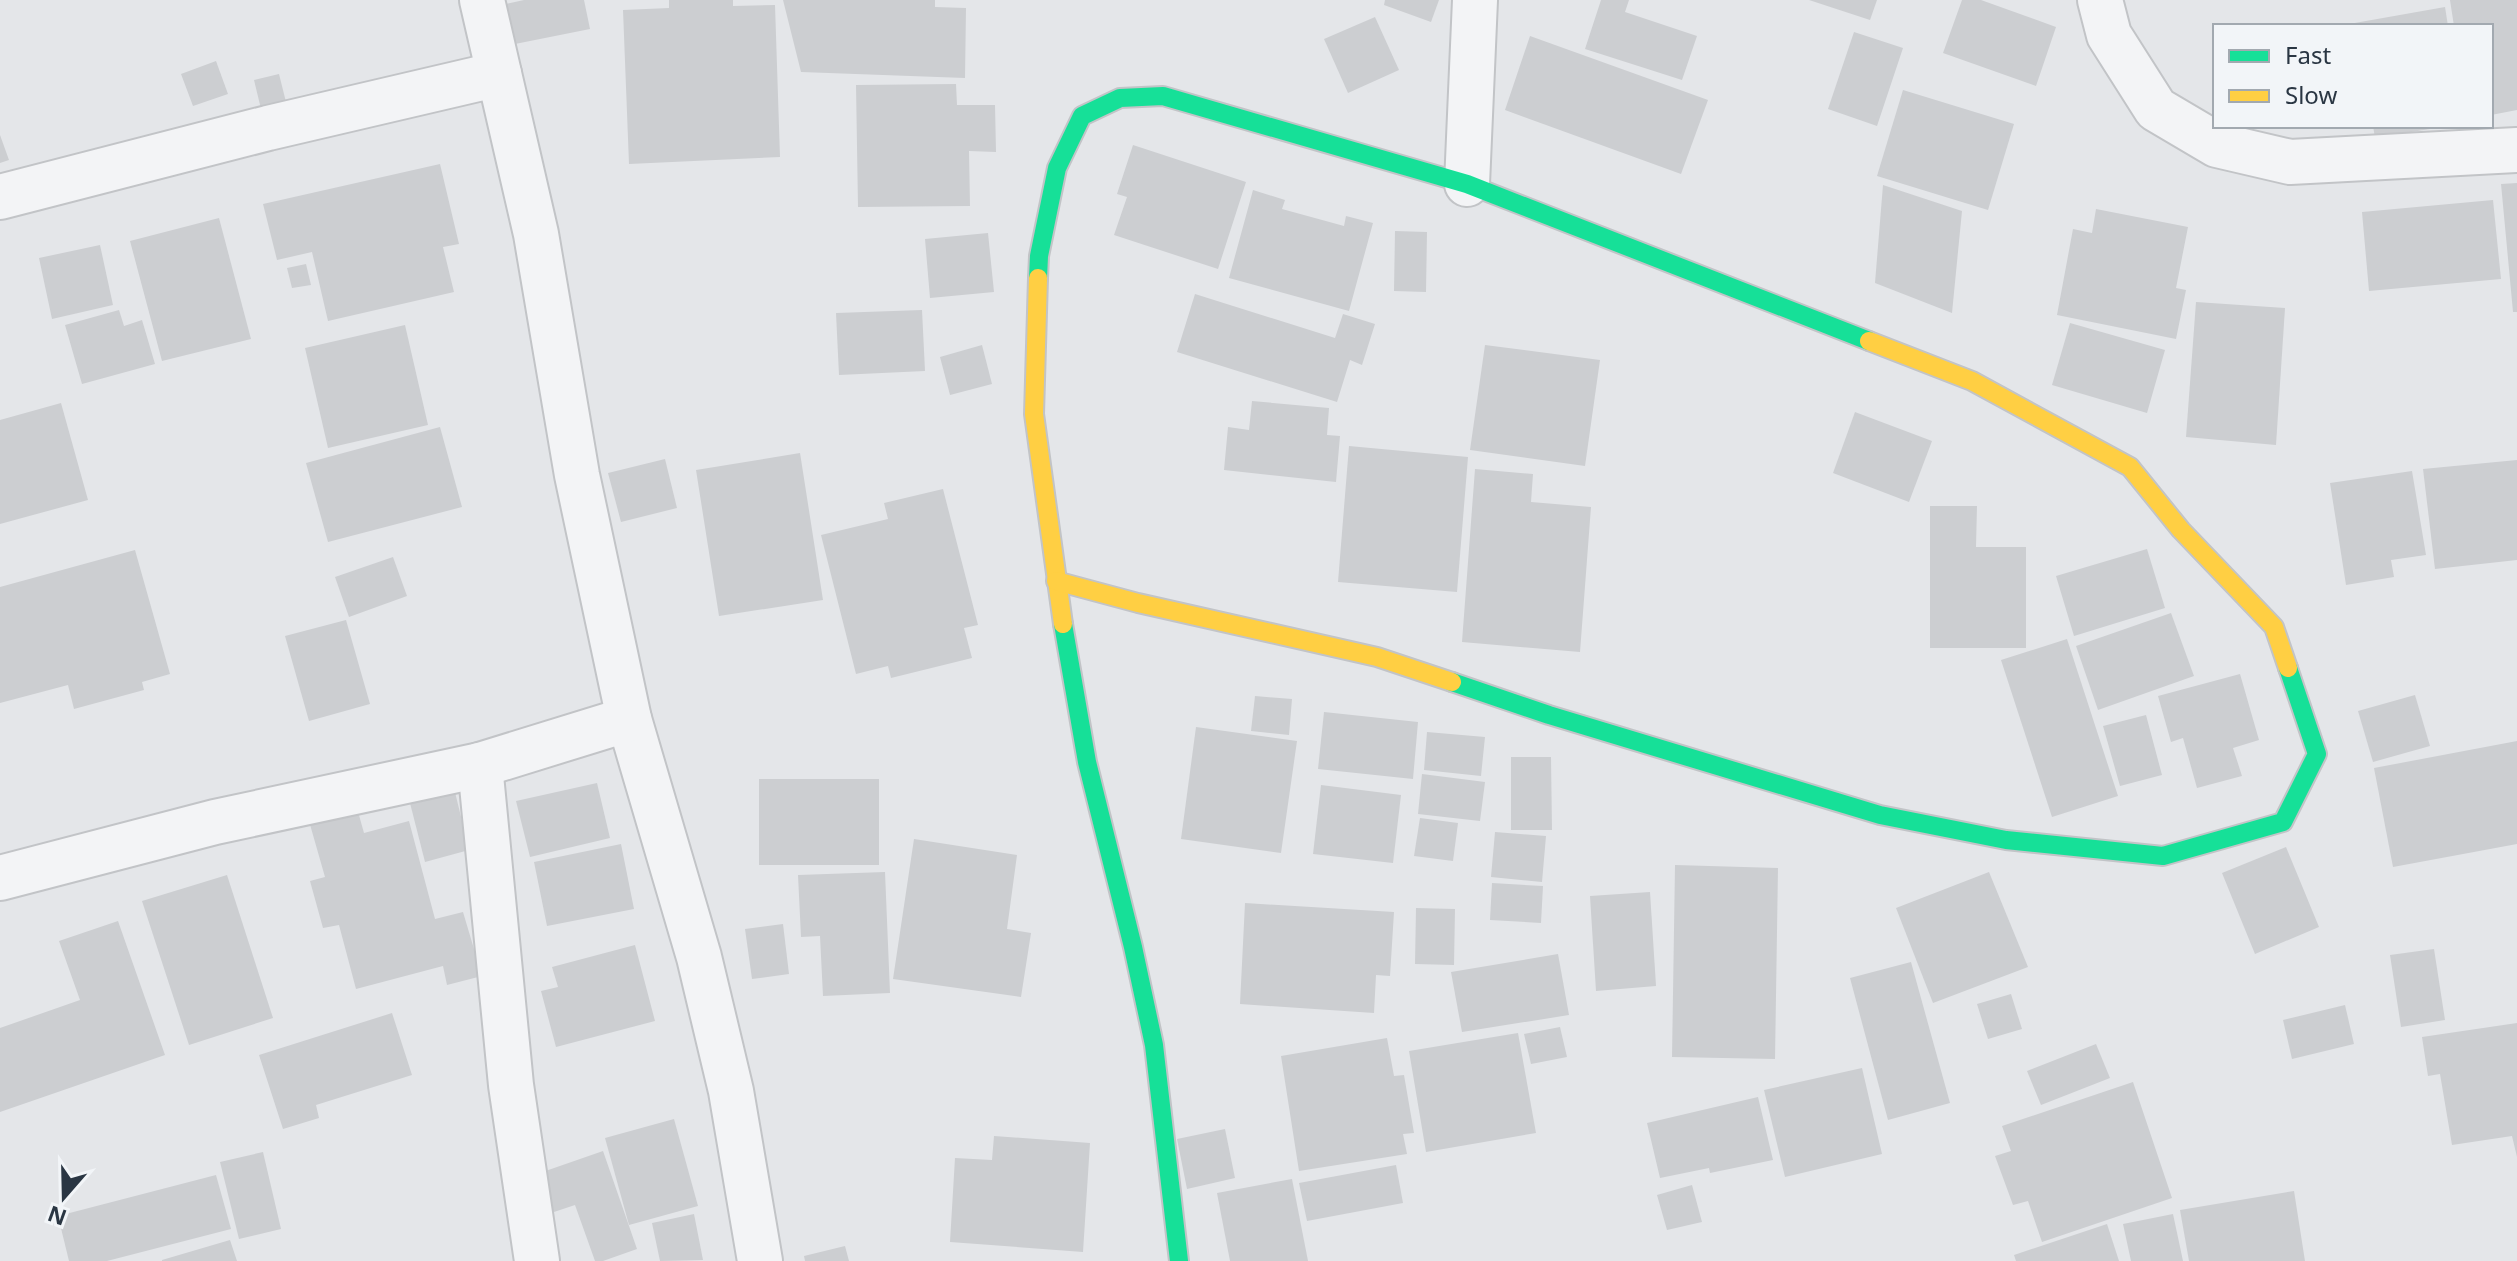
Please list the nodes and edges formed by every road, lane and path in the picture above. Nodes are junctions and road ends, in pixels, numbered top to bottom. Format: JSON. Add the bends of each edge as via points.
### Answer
{"nodes":[{"id":1,"x":482,"y":0,"type":"edge"},
{"id":2,"x":1475,"y":0,"type":"edge"},
{"id":3,"x":2100,"y":0,"type":"edge"},
{"id":4,"x":499,"y":74,"type":"junction"},
{"id":5,"x":2517,"y":150,"type":"edge"},
{"id":6,"x":1467,"y":184,"type":"junction"},
{"id":7,"x":0,"y":197,"type":"edge"},
{"id":8,"x":1056,"y":581,"type":"junction"},
{"id":9,"x":629,"y":719,"type":"junction"},
{"id":10,"x":480,"y":765,"type":"junction"},
{"id":11,"x":0,"y":878,"type":"edge"},
{"id":12,"x":537,"y":1261,"type":"edge"},
{"id":13,"x":760,"y":1261,"type":"edge"},
{"id":14,"x":1179,"y":1261,"type":"edge"}],
"edges":[{"from":1,"to":4,"type":"street"},
{"from":2,"to":6,"type":"street"},
{"from":3,"to":5,"type":"street","via":[[2109,35],[2156,109],[2217,145],[2290,162]]},
{"from":4,"to":7,"type":"street"},
{"from":4,"to":9,"type":"street","via":[[536,234],[577,475]]},
{"from":6,"to":8,"type":"street","via":[[1163,96],[1120,98],[1082,116],[1057,168],[1039,256],[1034,414]]},
{"from":6,"to":8,"type":"street","via":[[1972,381],[2130,467],[2181,530],[2274,627],[2317,754],[2283,822],[2163,856],[2006,840],[1880,815],[1377,657]]},
{"from":8,"to":14,"type":"street","via":[[1087,762],[1154,1045]]},
{"from":9,"to":10,"type":"street"},
{"from":9,"to":13,"type":"street","via":[[731,1091]]},
{"from":10,"to":11,"type":"street","via":[[215,822]]},
{"from":10,"to":12,"type":"street","via":[[511,1085]]}]}
